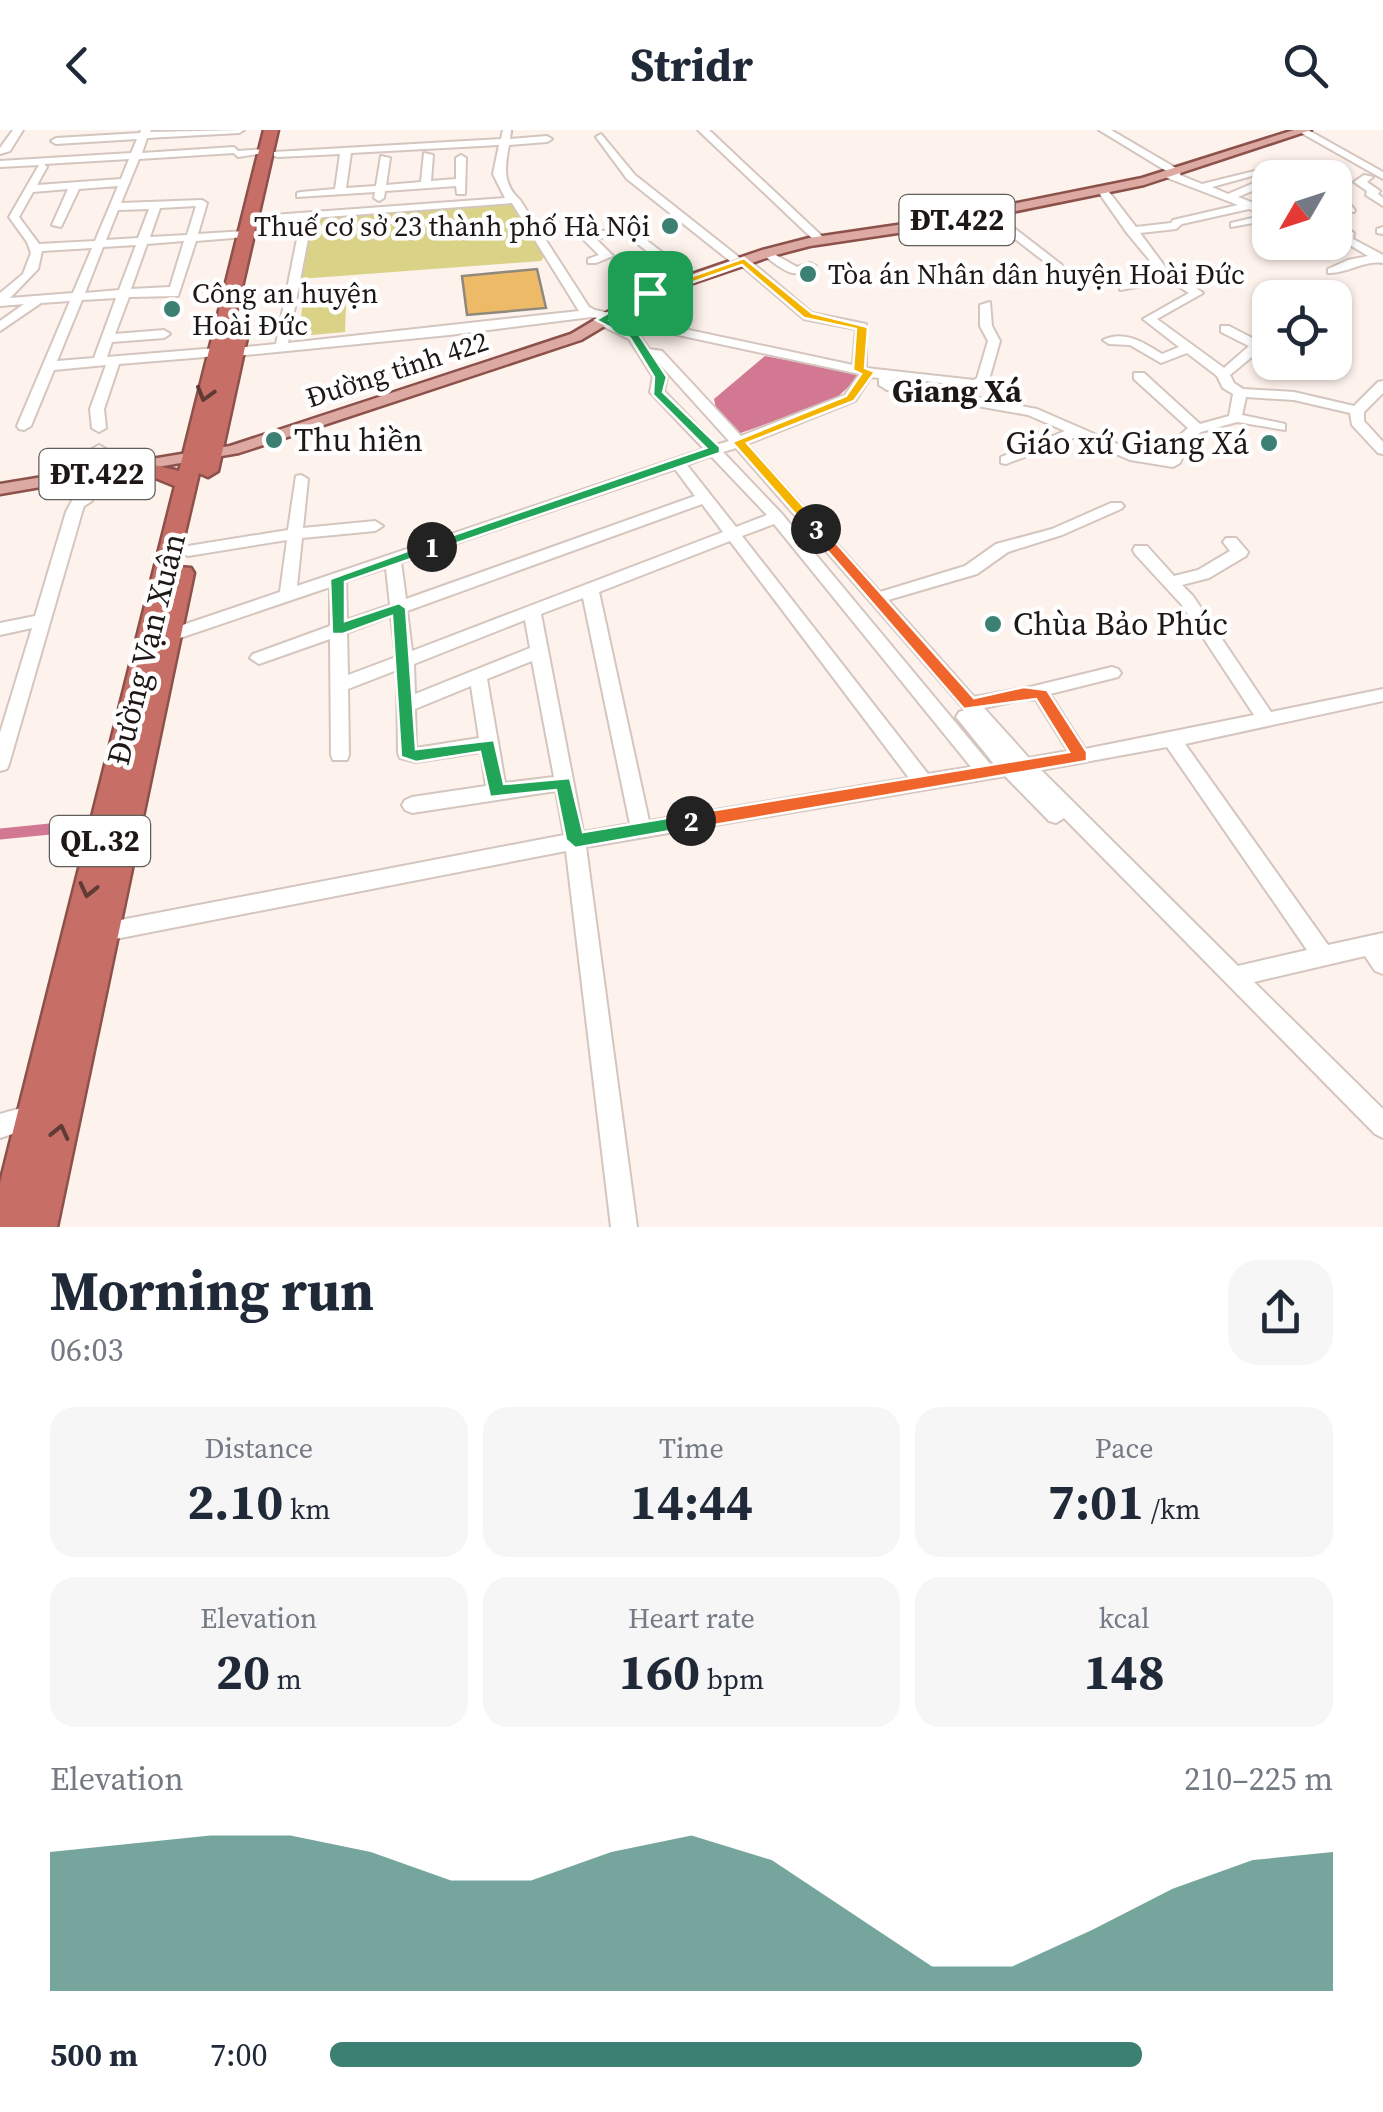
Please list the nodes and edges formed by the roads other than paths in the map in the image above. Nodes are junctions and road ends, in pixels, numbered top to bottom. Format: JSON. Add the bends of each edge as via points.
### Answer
{"nodes":[{"id":1,"x":18,"y":130,"type":"edge"},
{"id":2,"x":239,"y":130,"type":"edge"},
{"id":3,"x":284,"y":130,"type":"edge"},
{"id":4,"x":703,"y":130,"type":"edge"},
{"id":5,"x":1104,"y":130,"type":"edge"},
{"id":6,"x":1304,"y":130,"type":"edge"},
{"id":7,"x":176,"y":132,"type":"edge"},
{"id":8,"x":144,"y":133,"type":"edge"},
{"id":9,"x":106,"y":134,"type":"edge"},
{"id":10,"x":59,"y":135,"type":"edge"},
{"id":11,"x":506,"y":136,"type":"edge"},
{"id":12,"x":601,"y":137,"type":"dead end"},
{"id":13,"x":547,"y":139,"type":"dead end"},
{"id":14,"x":270,"y":146,"type":"edge"},
{"id":15,"x":346,"y":150,"type":"junction"},
{"id":16,"x":0,"y":151,"type":"edge"},
{"id":17,"x":428,"y":155,"type":"dead end"},
{"id":18,"x":134,"y":158,"type":"junction"},
{"id":19,"x":385,"y":158,"type":"dead end"},
{"id":20,"x":461,"y":158,"type":"dead end"},
{"id":21,"x":43,"y":164,"type":"junction"},
{"id":22,"x":0,"y":167,"type":"edge"},
{"id":23,"x":1252,"y":173,"type":"edge"},
{"id":24,"x":1173,"y":174,"type":"junction"},
{"id":25,"x":1383,"y":176,"type":"edge"},
{"id":26,"x":1368,"y":177,"type":"dead end"},
{"id":27,"x":124,"y":182,"type":"junction"},
{"id":28,"x":462,"y":182,"type":"junction"},
{"id":29,"x":426,"y":185,"type":"junction"},
{"id":30,"x":75,"y":186,"type":"junction"},
{"id":31,"x":1202,"y":187,"type":"junction"},
{"id":32,"x":1252,"y":187,"type":"edge"},
{"id":33,"x":380,"y":188,"type":"junction"},
{"id":34,"x":30,"y":189,"type":"junction"},
{"id":35,"x":1102,"y":190,"type":"junction"},
{"id":36,"x":340,"y":192,"type":"junction"},
{"id":37,"x":1229,"y":197,"type":"junction"},
{"id":38,"x":511,"y":199,"type":"junction"},
{"id":39,"x":460,"y":203,"type":"junction"},
{"id":40,"x":1383,"y":203,"type":"edge"},
{"id":41,"x":156,"y":204,"type":"junction"},
{"id":42,"x":1251,"y":206,"type":"joint"},
{"id":43,"x":114,"y":207,"type":"junction"},
{"id":44,"x":378,"y":209,"type":"junction"},
{"id":45,"x":988,"y":213,"type":"junction"},
{"id":46,"x":303,"y":215,"type":"junction"},
{"id":47,"x":14,"y":217,"type":"junction"},
{"id":48,"x":614,"y":217,"type":"dead end"},
{"id":49,"x":264,"y":218,"type":"junction"},
{"id":50,"x":0,"y":219,"type":"edge"},
{"id":51,"x":1252,"y":220,"type":"edge"},
{"id":52,"x":580,"y":223,"type":"dead end"},
{"id":53,"x":57,"y":225,"type":"dead end"},
{"id":54,"x":1235,"y":225,"type":"dead end"},
{"id":55,"x":625,"y":228,"type":"junction"},
{"id":56,"x":1131,"y":231,"type":"junction"},
{"id":57,"x":245,"y":234,"type":"junction"},
{"id":58,"x":595,"y":237,"type":"junction"},
{"id":59,"x":192,"y":238,"type":"junction"},
{"id":60,"x":820,"y":240,"type":"junction"},
{"id":61,"x":142,"y":241,"type":"junction"},
{"id":62,"x":99,"y":244,"type":"junction"},
{"id":63,"x":1352,"y":245,"type":"edge"},
{"id":64,"x":36,"y":248,"type":"junction"},
{"id":65,"x":767,"y":253,"type":"junction"},
{"id":66,"x":1381,"y":260,"type":"edge"},
{"id":67,"x":592,"y":261,"type":"dead end"},
{"id":68,"x":741,"y":262,"type":"junction"},
{"id":69,"x":810,"y":266,"type":"dead end"},
{"id":70,"x":1058,"y":267,"type":"dead end"},
{"id":71,"x":644,"y":270,"type":"junction"},
{"id":72,"x":1332,"y":271,"type":"dead end"},
{"id":73,"x":630,"y":274,"type":"dead end"},
{"id":74,"x":1170,"y":278,"type":"junction"},
{"id":75,"x":242,"y":280,"type":"junction"},
{"id":76,"x":668,"y":286,"type":"junction"},
{"id":77,"x":1124,"y":287,"type":"dead end"},
{"id":78,"x":121,"y":294,"type":"junction"},
{"id":79,"x":77,"y":298,"type":"junction"},
{"id":80,"x":37,"y":300,"type":"junction"},
{"id":81,"x":0,"y":301,"type":"edge"},
{"id":82,"x":986,"y":305,"type":"dead end"},
{"id":83,"x":597,"y":314,"type":"junction"},
{"id":84,"x":0,"y":326,"type":"edge"},
{"id":85,"x":1224,"y":329,"type":"dead end"},
{"id":86,"x":164,"y":334,"type":"dead end"},
{"id":87,"x":107,"y":339,"type":"junction"},
{"id":88,"x":1109,"y":340,"type":"dead end"},
{"id":89,"x":1252,"y":342,"type":"edge"},
{"id":90,"x":282,"y":344,"type":"junction"},
{"id":91,"x":1188,"y":348,"type":"junction"},
{"id":92,"x":1252,"y":349,"type":"edge"},
{"id":93,"x":230,"y":351,"type":"junction"},
{"id":94,"x":106,"y":361,"type":"junction"},
{"id":95,"x":49,"y":366,"type":"junction"},
{"id":96,"x":864,"y":371,"type":"junction"},
{"id":97,"x":1223,"y":374,"type":"junction"},
{"id":98,"x":668,"y":375,"type":"junction"},
{"id":99,"x":886,"y":376,"type":"junction"},
{"id":100,"x":1139,"y":376,"type":"dead end"},
{"id":101,"x":1383,"y":385,"type":"edge"},
{"id":102,"x":1240,"y":393,"type":"junction"},
{"id":103,"x":1357,"y":411,"type":"junction"},
{"id":104,"x":1235,"y":418,"type":"junction"},
{"id":105,"x":24,"y":426,"type":"dead end"},
{"id":106,"x":1195,"y":427,"type":"junction"},
{"id":107,"x":1280,"y":427,"type":"dead end"},
{"id":108,"x":99,"y":428,"type":"dead end"},
{"id":109,"x":1078,"y":431,"type":"junction"},
{"id":110,"x":739,"y":442,"type":"junction"},
{"id":111,"x":99,"y":449,"type":"dead end"},
{"id":112,"x":715,"y":450,"type":"junction"},
{"id":113,"x":1383,"y":450,"type":"edge"},
{"id":114,"x":203,"y":454,"type":"junction"},
{"id":115,"x":1006,"y":460,"type":"dead end"},
{"id":116,"x":677,"y":462,"type":"junction"},
{"id":117,"x":138,"y":466,"type":"junction"},
{"id":118,"x":94,"y":474,"type":"junction"},
{"id":119,"x":301,"y":479,"type":"dead end"},
{"id":120,"x":187,"y":484,"type":"junction"},
{"id":121,"x":0,"y":489,"type":"edge"},
{"id":122,"x":704,"y":498,"type":"junction"},
{"id":123,"x":1116,"y":506,"type":"dead end"},
{"id":124,"x":777,"y":517,"type":"junction"},
{"id":125,"x":374,"y":526,"type":"dead end"},
{"id":126,"x":293,"y":534,"type":"junction"},
{"id":127,"x":731,"y":534,"type":"junction"},
{"id":128,"x":1231,"y":542,"type":"dead end"},
{"id":129,"x":1141,"y":550,"type":"dead end"},
{"id":130,"x":188,"y":551,"type":"junction"},
{"id":131,"x":393,"y":560,"type":"junction"},
{"id":132,"x":338,"y":579,"type":"junction"},
{"id":133,"x":1171,"y":582,"type":"junction"},
{"id":134,"x":857,"y":588,"type":"dead end"},
{"id":135,"x":590,"y":590,"type":"junction"},
{"id":136,"x":288,"y":597,"type":"junction"},
{"id":137,"x":877,"y":598,"type":"junction"},
{"id":138,"x":399,"y":608,"type":"junction"},
{"id":139,"x":532,"y":612,"type":"junction"},
{"id":140,"x":43,"y":620,"type":"junction"},
{"id":141,"x":0,"y":629,"type":"edge"},
{"id":142,"x":337,"y":630,"type":"junction"},
{"id":143,"x":168,"y":636,"type":"junction"},
{"id":144,"x":537,"y":652,"type":"junction"},
{"id":145,"x":260,"y":658,"type":"dead end"},
{"id":146,"x":404,"y":660,"type":"junction"},
{"id":147,"x":1112,"y":673,"type":"dead end"},
{"id":148,"x":478,"y":677,"type":"junction"},
{"id":149,"x":338,"y":686,"type":"junction"},
{"id":150,"x":1034,"y":692,"type":"junction"},
{"id":151,"x":1383,"y":695,"type":"edge"},
{"id":152,"x":970,"y":704,"type":"junction"},
{"id":153,"x":406,"y":705,"type":"junction"},
{"id":154,"x":1265,"y":717,"type":"junction"},
{"id":155,"x":1170,"y":736,"type":"junction"},
{"id":156,"x":488,"y":744,"type":"junction"},
{"id":157,"x":340,"y":756,"type":"dead end"},
{"id":158,"x":1080,"y":757,"type":"junction"},
{"id":159,"x":0,"y":764,"type":"edge"},
{"id":160,"x":1017,"y":767,"type":"junction"},
{"id":161,"x":986,"y":771,"type":"junction"},
{"id":162,"x":126,"y":778,"type":"junction"},
{"id":163,"x":564,"y":782,"type":"junction"},
{"id":164,"x":925,"y":784,"type":"junction"},
{"id":165,"x":496,"y":792,"type":"junction"},
{"id":166,"x":412,"y":805,"type":"dead end"},
{"id":167,"x":641,"y":830,"type":"junction"},
{"id":168,"x":575,"y":840,"type":"junction"},
{"id":169,"x":105,"y":932,"type":"junction"},
{"id":170,"x":1376,"y":943,"type":"edge"},
{"id":171,"x":1322,"y":956,"type":"junction"},
{"id":172,"x":1383,"y":964,"type":"edge"},
{"id":173,"x":1232,"y":977,"type":"junction"},
{"id":174,"x":36,"y":1116,"type":"junction"},
{"id":175,"x":0,"y":1126,"type":"edge"},
{"id":176,"x":1383,"y":1126,"type":"edge"},
{"id":177,"x":1383,"y":1139,"type":"edge"},
{"id":178,"x":6,"y":1227,"type":"edge"},
{"id":179,"x":38,"y":1227,"type":"edge"},
{"id":180,"x":624,"y":1227,"type":"edge"}],
"edges":[{"from":1,"to":16,"type":"street"},
{"from":2,"to":7,"type":"street"},
{"from":3,"to":14,"type":"highway","name":"Đường Vạn Xuân","number":"QL.32"},
{"from":4,"to":60,"type":"street"},
{"from":5,"to":24,"type":"street"},
{"from":6,"to":24,"type":"main road","number":"ĐT.422"},
{"from":6,"to":25,"type":"street"},
{"from":7,"to":8,"type":"street"},
{"from":8,"to":9,"type":"street"},
{"from":8,"to":18,"type":"street"},
{"from":9,"to":10,"type":"street"},
{"from":10,"to":21,"type":"street"},
{"from":11,"to":13,"type":"street"},
{"from":11,"to":15,"type":"street"},
{"from":11,"to":38,"type":"street","via":[[498,174]]},
{"from":12,"to":68,"type":"street","via":[[631,177]]},
{"from":14,"to":15,"type":"street"},
{"from":14,"to":18,"type":"street"},
{"from":14,"to":49,"type":"highway","name":"Đường Vạn Xuân","number":"QL.32"},
{"from":14,"to":57,"type":"highway","name":"Đường Vạn Xuân","number":"QL.32"},
{"from":15,"to":36,"type":"street"},
{"from":17,"to":29,"type":"street"},
{"from":18,"to":21,"type":"street"},
{"from":18,"to":27,"type":"street"},
{"from":19,"to":33,"type":"street"},
{"from":20,"to":28,"type":"street"},
{"from":21,"to":22,"type":"street"},
{"from":21,"to":34,"type":"street"},
{"from":23,"to":31,"type":"street"},
{"from":24,"to":31,"type":"street"},
{"from":24,"to":35,"type":"main road","number":"ĐT.422"},
{"from":26,"to":40,"type":"street","via":[[1360,182]]},
{"from":27,"to":30,"type":"street"},
{"from":27,"to":43,"type":"street"},
{"from":28,"to":29,"type":"street"},
{"from":28,"to":39,"type":"street"},
{"from":29,"to":33,"type":"street"},
{"from":30,"to":34,"type":"street"},
{"from":30,"to":53,"type":"street"},
{"from":31,"to":37,"type":"street"},
{"from":32,"to":37,"type":"street"},
{"from":33,"to":36,"type":"street"},
{"from":33,"to":44,"type":"street"},
{"from":34,"to":47,"type":"street"},
{"from":35,"to":45,"type":"main road","number":"ĐT.422"},
{"from":35,"to":56,"type":"street"},
{"from":36,"to":46,"type":"street","via":[[301,192]]},
{"from":37,"to":42,"type":"street"},
{"from":38,"to":39,"type":"street"},
{"from":38,"to":83,"type":"street"},
{"from":39,"to":44,"type":"street"},
{"from":41,"to":43,"type":"street"},
{"from":41,"to":59,"type":"street","via":[[202,203]]},
{"from":41,"to":61,"type":"street"},
{"from":42,"to":56,"type":"street"},
{"from":43,"to":62,"type":"street"},
{"from":44,"to":46,"type":"street"},
{"from":45,"to":60,"type":"main road","number":"ĐT.422"},
{"from":45,"to":70,"type":"street"},
{"from":46,"to":49,"type":"street"},
{"from":46,"to":90,"type":"street"},
{"from":47,"to":50,"type":"street"},
{"from":47,"to":64,"type":"street"},
{"from":48,"to":55,"type":"street"},
{"from":49,"to":75,"type":"highway","name":"Đường Vạn Xuân","number":"QL.32"},
{"from":51,"to":54,"type":"street"},
{"from":52,"to":58,"type":"street"},
{"from":55,"to":58,"type":"street"},
{"from":55,"to":71,"type":"street","via":[[668,262]]},
{"from":56,"to":74,"type":"street"},
{"from":57,"to":59,"type":"street"},
{"from":57,"to":75,"type":"highway","name":"Đường Vạn Xuân","number":"QL.32"},
{"from":58,"to":67,"type":"street","via":[[588,238],[607,256]]},
{"from":59,"to":61,"type":"street"},
{"from":59,"to":78,"type":"street","via":[[175,291]]},
{"from":60,"to":65,"type":"main road","number":"ĐT.422"},
{"from":61,"to":62,"type":"street"},
{"from":61,"to":78,"type":"street"},
{"from":62,"to":64,"type":"street"},
{"from":62,"to":79,"type":"street"},
{"from":63,"to":66,"type":"street"},
{"from":64,"to":81,"type":"street","via":[[27,276]]},
{"from":65,"to":68,"type":"main road","number":"ĐT.422"},
{"from":65,"to":69,"type":"street","via":[[796,272]]},
{"from":66,"to":72,"type":"street"},
{"from":68,"to":76,"type":"main road","number":"ĐT.422"},
{"from":68,"to":96,"type":"street","via":[[808,316],[862,327]]},
{"from":71,"to":73,"type":"street"},
{"from":71,"to":76,"type":"street"},
{"from":74,"to":77,"type":"street"},
{"from":74,"to":91,"type":"street","via":[[1197,293],[1149,320]]},
{"from":75,"to":93,"type":"highway","name":"Đường Vạn Xuân","number":"QL.32"},
{"from":76,"to":83,"type":"main road","number":"ĐT.422"},
{"from":78,"to":79,"type":"street"},
{"from":78,"to":87,"type":"street"},
{"from":79,"to":80,"type":"street"},
{"from":79,"to":95,"type":"street"},
{"from":80,"to":81,"type":"street"},
{"from":80,"to":84,"type":"street"},
{"from":82,"to":99,"type":"street","via":[[994,341],[980,382]]},
{"from":83,"to":90,"type":"street"},
{"from":83,"to":93,"type":"street"},
{"from":83,"to":96,"type":"street"},
{"from":83,"to":98,"type":"street","via":[[634,336],[646,353],[657,354]]},
{"from":83,"to":114,"type":"main road","name":"Đường tỉnh 422","number":"ĐT.422","via":[[576,337],[473,374]]},
{"from":85,"to":89,"type":"street"},
{"from":86,"to":87,"type":"street"},
{"from":87,"to":94,"type":"street"},
{"from":88,"to":91,"type":"street","via":[[1132,341],[1161,358]]},
{"from":90,"to":93,"type":"street"},
{"from":91,"to":97,"type":"street"},
{"from":92,"to":97,"type":"street"},
{"from":93,"to":94,"type":"street"},
{"from":93,"to":114,"type":"highway","name":"Đường Vạn Xuân","number":"QL.32"},
{"from":94,"to":95,"type":"street"},
{"from":94,"to":108,"type":"street"},
{"from":95,"to":105,"type":"street"},
{"from":96,"to":99,"type":"street"},
{"from":96,"to":110,"type":"street","via":[[850,398]]},
{"from":97,"to":102,"type":"street"},
{"from":98,"to":110,"type":"street"},
{"from":98,"to":112,"type":"street","via":[[657,392]]},
{"from":99,"to":109,"type":"street","via":[[892,387],[1032,412]]},
{"from":100,"to":106,"type":"street"},
{"from":101,"to":103,"type":"street"},
{"from":102,"to":103,"type":"street","via":[[1294,396]]},
{"from":102,"to":104,"type":"street"},
{"from":103,"to":113,"type":"street","via":[[1356,422]]},
{"from":104,"to":106,"type":"street"},
{"from":104,"to":107,"type":"street"},
{"from":106,"to":109,"type":"street","via":[[1180,441],[1173,462],[1135,457]]},
{"from":109,"to":115,"type":"street"},
{"from":110,"to":112,"type":"street"},
{"from":110,"to":137,"type":"street"},
{"from":111,"to":118,"type":"street"},
{"from":112,"to":116,"type":"street"},
{"from":112,"to":124,"type":"street"},
{"from":114,"to":117,"type":"main road","number":"ĐT.422"},
{"from":114,"to":120,"type":"highway","name":"Đường Vạn Xuân","number":"QL.32"},
{"from":114,"to":130,"type":"highway","name":"Đường Vạn Xuân","number":"QL.32"},
{"from":116,"to":122,"type":"street"},
{"from":116,"to":131,"type":"street"},
{"from":117,"to":118,"type":"main road","number":"ĐT.422"},
{"from":117,"to":120,"type":"highway"},
{"from":118,"to":121,"type":"main road","number":"ĐT.422"},
{"from":118,"to":140,"type":"street","via":[[74,512]]},
{"from":119,"to":126,"type":"street"},
{"from":120,"to":162,"type":"highway","name":"Đường Vạn Xuân","number":"QL.32"},
{"from":122,"to":127,"type":"street"},
{"from":122,"to":138,"type":"street"},
{"from":123,"to":137,"type":"street","via":[[1002,548],[961,574]]},
{"from":124,"to":127,"type":"street"},
{"from":124,"to":161,"type":"street"},
{"from":125,"to":126,"type":"street"},
{"from":126,"to":130,"type":"street"},
{"from":126,"to":136,"type":"street"},
{"from":127,"to":135,"type":"street"},
{"from":127,"to":164,"type":"street"},
{"from":128,"to":133,"type":"street","via":[[1241,551],[1203,574]]},
{"from":129,"to":133,"type":"street"},
{"from":130,"to":143,"type":"highway","name":"Đường Vạn Xuân","number":"QL.32"},
{"from":131,"to":132,"type":"street"},
{"from":131,"to":138,"type":"street"},
{"from":132,"to":136,"type":"street"},
{"from":132,"to":142,"type":"street"},
{"from":133,"to":154,"type":"street"},
{"from":134,"to":160,"type":"street"},
{"from":135,"to":139,"type":"street"},
{"from":135,"to":167,"type":"street"},
{"from":136,"to":143,"type":"street"},
{"from":137,"to":152,"type":"street"},
{"from":138,"to":142,"type":"street"},
{"from":138,"to":146,"type":"street"},
{"from":139,"to":144,"type":"street"},
{"from":139,"to":146,"type":"street"},
{"from":140,"to":141,"type":"street"},
{"from":140,"to":159,"type":"street"},
{"from":142,"to":145,"type":"street"},
{"from":142,"to":149,"type":"street"},
{"from":143,"to":162,"type":"highway","name":"Đường Vạn Xuân","number":"QL.32"},
{"from":144,"to":148,"type":"street"},
{"from":144,"to":163,"type":"street"},
{"from":146,"to":149,"type":"street"},
{"from":146,"to":153,"type":"street"},
{"from":147,"to":150,"type":"street"},
{"from":148,"to":153,"type":"street"},
{"from":148,"to":156,"type":"street"},
{"from":149,"to":157,"type":"street"},
{"from":150,"to":152,"type":"street"},
{"from":150,"to":158,"type":"street","via":[[1045,697]]},
{"from":151,"to":154,"type":"street"},
{"from":152,"to":160,"type":"street"},
{"from":153,"to":156,"type":"street","via":[[410,754]]},
{"from":154,"to":155,"type":"street"},
{"from":155,"to":158,"type":"street"},
{"from":155,"to":171,"type":"street"},
{"from":156,"to":165,"type":"street"},
{"from":158,"to":160,"type":"street"},
{"from":160,"to":161,"type":"street"},
{"from":160,"to":173,"type":"street"},
{"from":160,"to":177,"type":"street"},
{"from":161,"to":164,"type":"street"},
{"from":162,"to":169,"type":"highway","name":"Đường Vạn Xuân","number":"QL.32"},
{"from":162,"to":174,"type":"highway","name":"Đường Vạn Xuân","number":"QL.32","one_way":true},
{"from":163,"to":165,"type":"street"},
{"from":163,"to":168,"type":"street"},
{"from":164,"to":167,"type":"street"},
{"from":165,"to":166,"type":"street"},
{"from":167,"to":168,"type":"street"},
{"from":168,"to":169,"type":"street"},
{"from":168,"to":180,"type":"street"},
{"from":179,"to":169,"type":"highway","name":"Đường Vạn Xuân","number":"QL.32","one_way":true},
{"from":170,"to":171,"type":"street"},
{"from":170,"to":172,"type":"street"},
{"from":171,"to":173,"type":"street"},
{"from":173,"to":176,"type":"street"},
{"from":174,"to":175,"type":"street"},
{"from":174,"to":178,"type":"highway","name":"Đường Vạn Xuân","number":"QL.32"}]}
